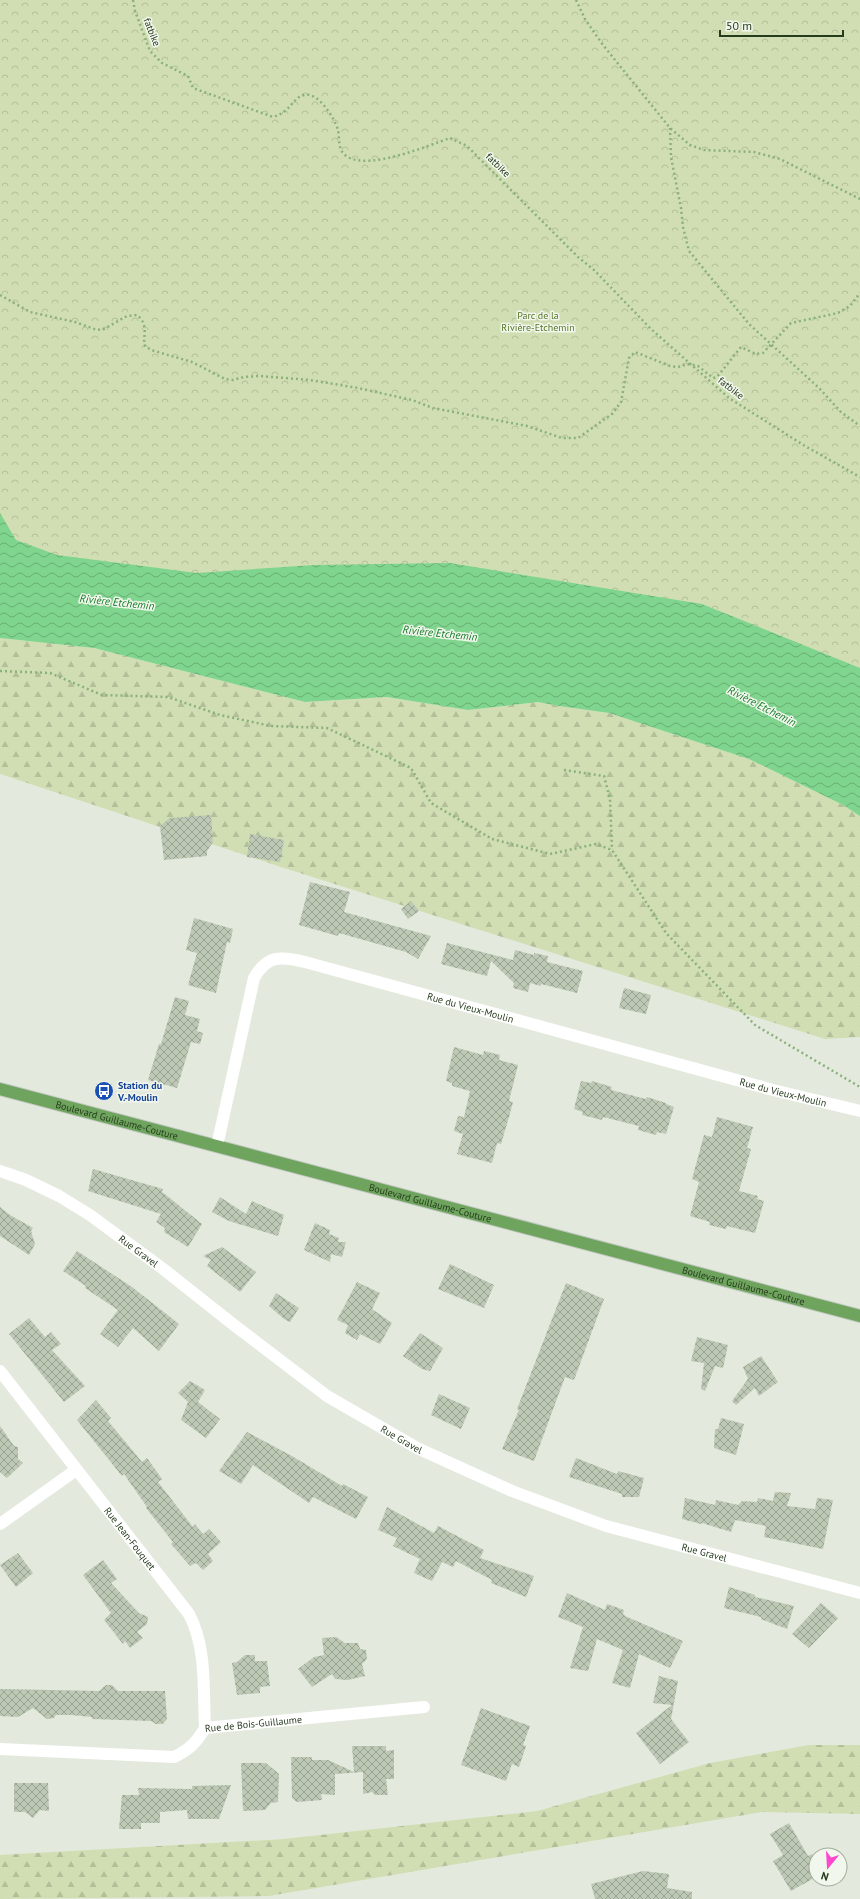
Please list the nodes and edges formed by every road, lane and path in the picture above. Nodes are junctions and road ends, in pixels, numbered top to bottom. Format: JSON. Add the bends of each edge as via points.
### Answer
{"nodes":[{"id":1,"x":133,"y":0,"type":"edge"},
{"id":2,"x":576,"y":0,"type":"edge"},
{"id":3,"x":670,"y":128,"type":"junction"},
{"id":4,"x":860,"y":199,"type":"edge"},
{"id":5,"x":860,"y":292,"type":"edge"},
{"id":6,"x":0,"y":295,"type":"edge"},
{"id":7,"x":770,"y":345,"type":"junction"},
{"id":8,"x":689,"y":364,"type":"junction"},
{"id":9,"x":860,"y":426,"type":"edge"},
{"id":10,"x":860,"y":477,"type":"edge"},
{"id":11,"x":0,"y":671,"type":"edge"},
{"id":12,"x":564,"y":770,"type":"dead end"},
{"id":13,"x":612,"y":850,"type":"junction"},
{"id":14,"x":860,"y":1087,"type":"edge"},
{"id":15,"x":0,"y":1089,"type":"edge"},
{"id":16,"x":860,"y":1111,"type":"edge"},
{"id":17,"x":217,"y":1146,"type":"junction"},
{"id":18,"x":0,"y":1170,"type":"edge"},
{"id":19,"x":860,"y":1316,"type":"edge"},
{"id":20,"x":0,"y":1371,"type":"edge"},
{"id":21,"x":76,"y":1470,"type":"junction"},
{"id":22,"x":0,"y":1524,"type":"edge"},
{"id":23,"x":860,"y":1593,"type":"edge"},
{"id":24,"x":424,"y":1707,"type":"dead end"},
{"id":25,"x":205,"y":1728,"type":"junction"},
{"id":26,"x":0,"y":1749,"type":"edge"}],
"edges":[{"from":1,"to":8,"type":"path","name":"fatbike","via":[[150,51],[162,63],[188,76],[193,88],[273,117],[291,108],[296,100],[305,95],[312,95],[326,107],[332,117],[338,130],[340,149],[347,157],[355,160],[378,160],[450,138],[467,146]]},
{"from":2,"to":3,"type":"path","via":[[594,32]]},
{"from":3,"to":4,"type":"path","via":[[698,149],[754,152],[780,159]]},
{"from":3,"to":7,"type":"path","via":[[671,156],[689,251],[749,324]]},
{"from":5,"to":7,"type":"path","via":[[850,306],[838,313],[791,323]]},
{"from":6,"to":8,"type":"path","via":[[30,312],[75,322],[97,330],[104,329],[127,316],[137,315],[146,330],[144,345],[151,350],[192,362],[226,379],[260,376],[310,380],[358,388],[412,400],[433,408],[527,426],[562,438],[578,438],[612,414],[621,402],[629,358],[635,352],[670,366]]},
{"from":7,"to":8,"type":"path","via":[[760,354],[741,347],[717,377],[713,378],[698,366]]},
{"from":7,"to":9,"type":"path"},
{"from":8,"to":10,"type":"path","name":"fatbike","via":[[729,398]]},
{"from":11,"to":13,"type":"path","via":[[50,673],[102,695],[168,697],[220,715],[271,726],[327,728],[411,768],[431,803],[492,839],[550,854],[596,844]]},
{"from":12,"to":13,"type":"path","via":[[604,776],[610,799]]},
{"from":13,"to":14,"type":"path","via":[[666,933],[755,1025]]},
{"from":15,"to":17,"type":"main road","name":"Boulevard Guillaume-Couture"},
{"from":16,"to":17,"type":"street","name":"Rue du Vieux-Moulin","via":[[773,1090],[289,958],[273,959],[260,968],[254,978]]},
{"from":17,"to":19,"type":"main road","name":"Boulevard Guillaume-Couture"},
{"from":18,"to":23,"type":"street","name":"Rue Gravel","via":[[59,1196],[90,1215],[327,1396],[417,1448],[512,1491],[606,1526]]},
{"from":20,"to":21,"type":"street","name":"Rue Jean-Fouquet"},
{"from":21,"to":22,"type":"street"},
{"from":21,"to":25,"type":"street","name":"Rue Jean-Fouquet","via":[[189,1614],[197,1629],[201,1645]]},
{"from":24,"to":25,"type":"street","name":"Rue de Bois-Guillaume"},
{"from":25,"to":26,"type":"street","name":"Rue de Bois-Guillaume","via":[[187,1751],[174,1757]]}]}
